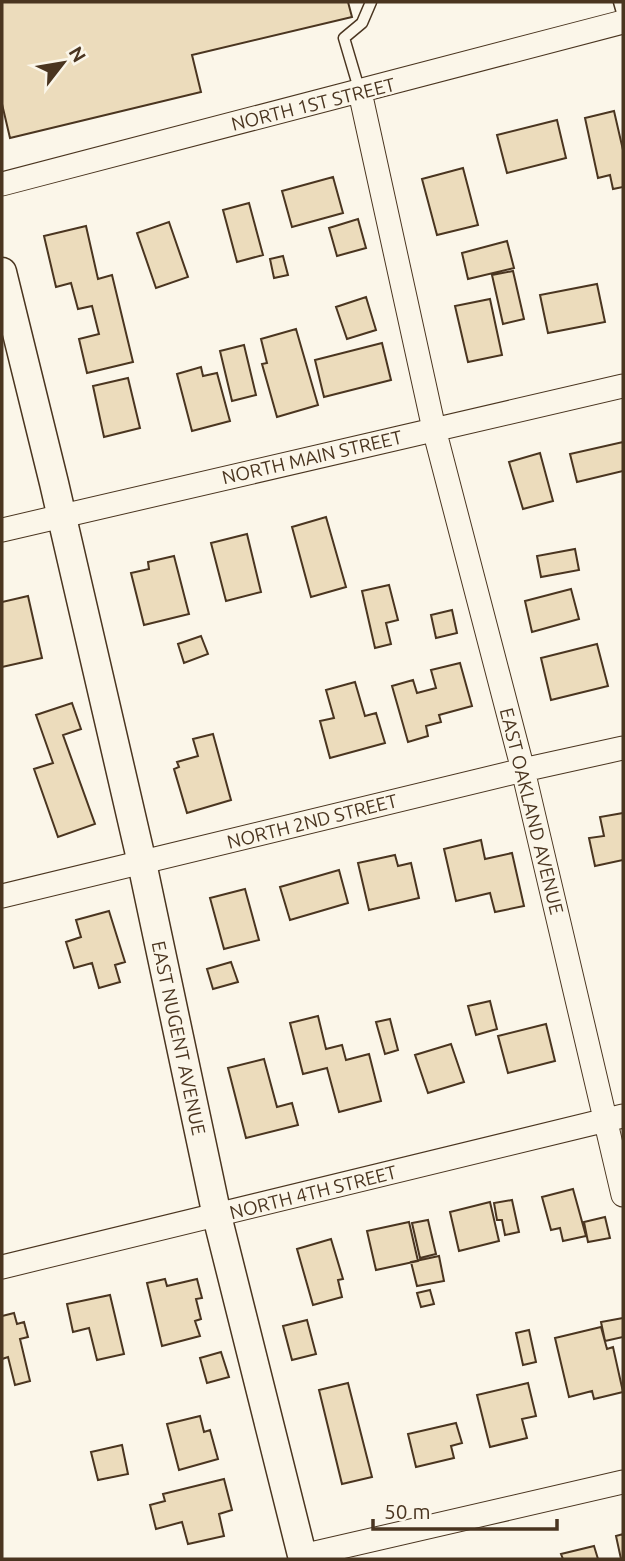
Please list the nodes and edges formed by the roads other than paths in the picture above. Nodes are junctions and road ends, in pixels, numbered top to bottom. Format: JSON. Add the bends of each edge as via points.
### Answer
{"nodes":[{"id":1,"x":370,"y":2,"type":"edge"},
{"id":2,"x":619,"y":2,"type":"edge"},
{"id":3,"x":623,"y":16,"type":"edge"},
{"id":4,"x":623,"y":22,"type":"edge"},
{"id":5,"x":360,"y":92,"type":"junction"},
{"id":6,"x":2,"y":184,"type":"edge"},
{"id":7,"x":2,"y":272,"type":"edge"},
{"id":8,"x":623,"y":386,"type":"edge"},
{"id":9,"x":434,"y":429,"type":"junction"},
{"id":10,"x":60,"y":516,"type":"junction"},
{"id":11,"x":2,"y":530,"type":"edge"},
{"id":12,"x":623,"y":748,"type":"edge"},
{"id":13,"x":523,"y":770,"type":"junction"},
{"id":14,"x":142,"y":863,"type":"junction"},
{"id":15,"x":2,"y":895,"type":"edge"},
{"id":16,"x":615,"y":1118,"type":"edge"},
{"id":17,"x":623,"y":1195,"type":"edge"},
{"id":18,"x":217,"y":1216,"type":"junction"},
{"id":19,"x":2,"y":1267,"type":"edge"},
{"id":20,"x":623,"y":1482,"type":"edge"},
{"id":21,"x":302,"y":1558,"type":"edge"}],
"edges":[{"from":1,"to":5,"type":"lane","via":[[362,23],[344,38]]},
{"from":2,"to":3,"type":"lane"},
{"from":4,"to":5,"type":"street","name":"NORTH 1ST STREET"},
{"from":5,"to":6,"type":"street","name":"NORTH 1ST STREET"},
{"from":5,"to":9,"type":"street","name":"EAST OAKLAND AVENUE"},
{"from":7,"to":10,"type":"street","name":"EAST NUGENT AVENUE"},
{"from":8,"to":9,"type":"street","name":"NORTH MAIN STREET"},
{"from":9,"to":10,"type":"street","name":"NORTH MAIN STREET"},
{"from":9,"to":13,"type":"street","name":"EAST OAKLAND AVENUE"},
{"from":10,"to":11,"type":"street","name":"NORTH MAIN STREET"},
{"from":10,"to":14,"type":"street","name":"EAST NUGENT AVENUE"},
{"from":12,"to":13,"type":"street","name":"NORTH 2ND STREET"},
{"from":13,"to":14,"type":"street","name":"NORTH 2ND STREET"},
{"from":13,"to":16,"type":"street","name":"EAST OAKLAND AVENUE"},
{"from":14,"to":15,"type":"street","name":"NORTH 2ND STREET"},
{"from":14,"to":18,"type":"street","name":"EAST NUGENT AVENUE"},
{"from":16,"to":17,"type":"street","name":"EAST OAKLAND AVENUE"},
{"from":16,"to":18,"type":"street","name":"NORTH 4TH STREET"},
{"from":18,"to":19,"type":"street","name":"NORTH 4TH STREET"},
{"from":18,"to":21,"type":"street","name":"EAST NUGENT AVENUE"},
{"from":20,"to":21,"type":"street"}]}
